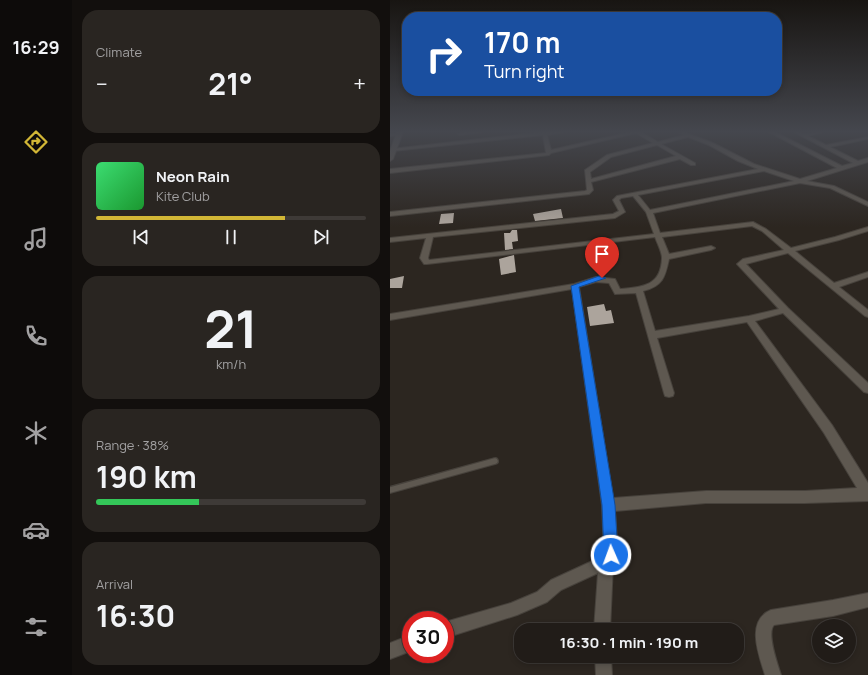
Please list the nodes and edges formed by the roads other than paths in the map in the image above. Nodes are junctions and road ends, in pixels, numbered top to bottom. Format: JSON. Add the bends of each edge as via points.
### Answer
{"nodes":[{"id":1,"x":461,"y":164,"type":"edge"},
{"id":2,"x":598,"y":164,"type":"edge"},
{"id":3,"x":655,"y":164,"type":"edge"},
{"id":4,"x":750,"y":164,"type":"edge"},
{"id":5,"x":832,"y":164,"type":"edge"},
{"id":6,"x":855,"y":164,"type":"edge"},
{"id":7,"x":841,"y":168,"type":"junction"},
{"id":8,"x":765,"y":169,"type":"junction"},
{"id":9,"x":390,"y":171,"type":"edge"},
{"id":10,"x":800,"y":180,"type":"junction"},
{"id":11,"x":588,"y":181,"type":"junction"},
{"id":12,"x":634,"y":194,"type":"junction"},
{"id":13,"x":868,"y":204,"type":"edge"},
{"id":14,"x":649,"y":212,"type":"junction"},
{"id":15,"x":390,"y":214,"type":"edge"},
{"id":16,"x":868,"y":229,"type":"edge"},
{"id":17,"x":656,"y":235,"type":"junction"},
{"id":18,"x":430,"y":236,"type":"junction"},
{"id":19,"x":390,"y":240,"type":"edge"},
{"id":20,"x":711,"y":248,"type":"dead end"},
{"id":21,"x":789,"y":250,"type":"junction"},
{"id":22,"x":666,"y":256,"type":"junction"},
{"id":23,"x":868,"y":274,"type":"edge"},
{"id":24,"x":575,"y":286,"type":"junction"},
{"id":25,"x":833,"y":286,"type":"junction"},
{"id":26,"x":639,"y":290,"type":"junction"},
{"id":27,"x":785,"y":310,"type":"junction"},
{"id":28,"x":868,"y":314,"type":"edge"},
{"id":29,"x":390,"y":317,"type":"edge"},
{"id":30,"x":749,"y":319,"type":"junction"},
{"id":31,"x":653,"y":335,"type":"junction"},
{"id":32,"x":868,"y":389,"type":"edge"},
{"id":33,"x":669,"y":393,"type":"dead end"},
{"id":34,"x":495,"y":461,"type":"dead end"},
{"id":35,"x":390,"y":490,"type":"edge"},
{"id":36,"x":868,"y":495,"type":"edge"},
{"id":37,"x":608,"y":505,"type":"junction"},
{"id":38,"x":606,"y":562,"type":"junction"},
{"id":39,"x":868,"y":600,"type":"edge"},
{"id":40,"x":602,"y":623,"type":"edge"},
{"id":41,"x":454,"y":627,"type":"edge"},
{"id":42,"x":402,"y":646,"type":"edge"},
{"id":43,"x":390,"y":650,"type":"edge"},
{"id":44,"x":603,"y":663,"type":"edge"},
{"id":45,"x":604,"y":675,"type":"edge"},
{"id":46,"x":773,"y":675,"type":"edge"}],
"edges":[{"from":1,"to":9,"type":"street"},
{"from":2,"to":11,"type":"street","via":[[587,171]]},
{"from":3,"to":11,"type":"street"},
{"from":4,"to":8,"type":"street"},
{"from":5,"to":7,"type":"street"},
{"from":6,"to":7,"type":"street"},
{"from":7,"to":10,"type":"street"},
{"from":8,"to":10,"type":"street"},
{"from":8,"to":12,"type":"street"},
{"from":10,"to":13,"type":"street","via":[[838,189]]},
{"from":10,"to":14,"type":"street"},
{"from":11,"to":15,"type":"street","via":[[590,191],[585,193]]},
{"from":12,"to":14,"type":"street"},
{"from":12,"to":18,"type":"street","via":[[617,198],[622,212],[615,216]]},
{"from":14,"to":17,"type":"street"},
{"from":16,"to":21,"type":"street"},
{"from":17,"to":18,"type":"street","via":[[427,262],[424,258]]},
{"from":17,"to":21,"type":"street","via":[[753,224]]},
{"from":17,"to":22,"type":"street"},
{"from":18,"to":19,"type":"street"},
{"from":20,"to":22,"type":"street"},
{"from":21,"to":25,"type":"street"},
{"from":21,"to":27,"type":"street","via":[[746,260],[741,264]]},
{"from":22,"to":26,"type":"street","via":[[660,280],[656,285]]},
{"from":23,"to":25,"type":"street"},
{"from":24,"to":26,"type":"street","via":[[602,278],[612,281],[618,292]]},
{"from":24,"to":29,"type":"street"},
{"from":24,"to":37,"type":"street"},
{"from":25,"to":28,"type":"street"},
{"from":26,"to":31,"type":"street"},
{"from":27,"to":30,"type":"street"},
{"from":27,"to":32,"type":"street"},
{"from":30,"to":31,"type":"street"},
{"from":30,"to":36,"type":"street","via":[[828,429]]},
{"from":31,"to":33,"type":"street"},
{"from":34,"to":35,"type":"lane"},
{"from":36,"to":37,"type":"street","via":[[706,497]]},
{"from":37,"to":38,"type":"street","via":[[611,555]]},
{"from":38,"to":40,"type":"street"},
{"from":38,"to":41,"type":"street","via":[[556,585],[542,597],[512,610]]},
{"from":39,"to":46,"type":"street","via":[[771,618],[765,623],[763,632]]},
{"from":42,"to":43,"type":"street"},
{"from":44,"to":45,"type":"street"}]}
